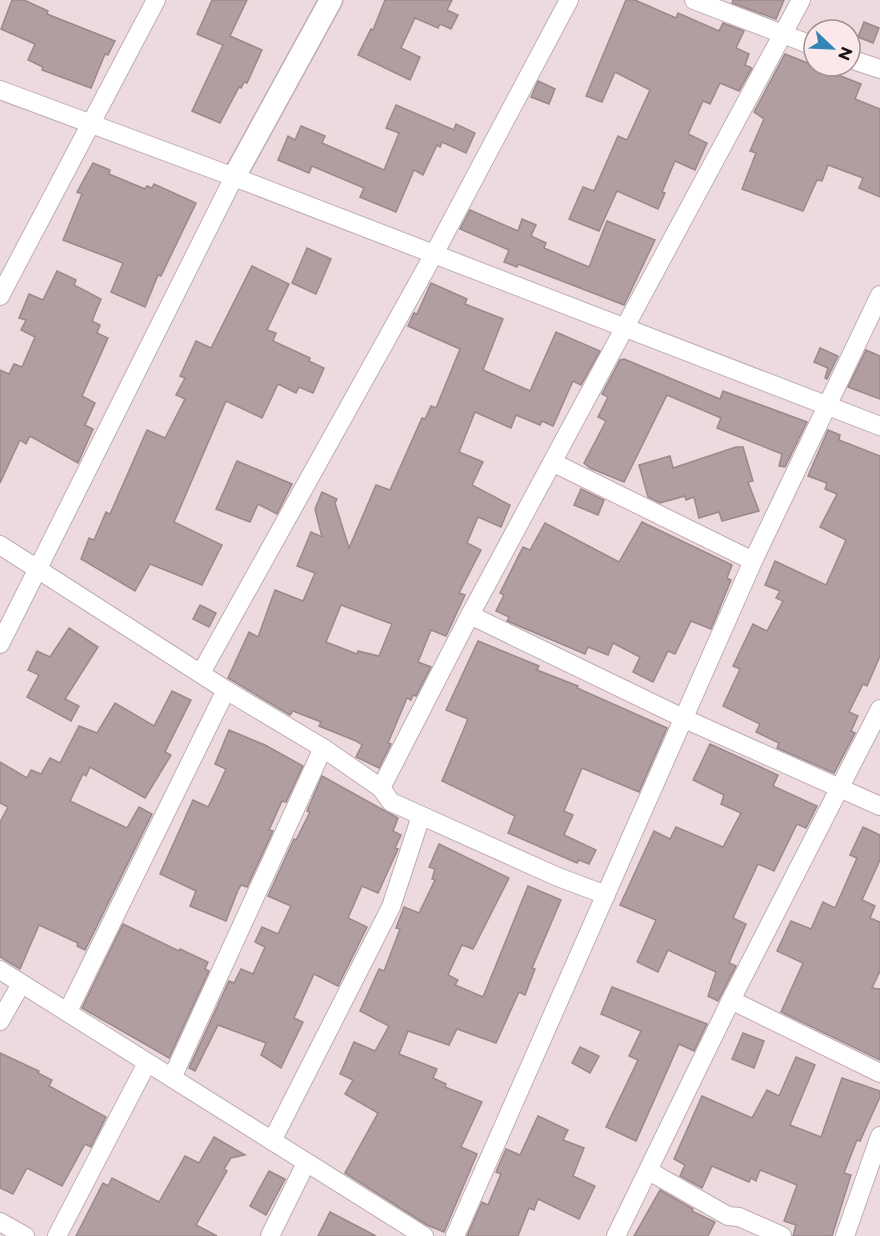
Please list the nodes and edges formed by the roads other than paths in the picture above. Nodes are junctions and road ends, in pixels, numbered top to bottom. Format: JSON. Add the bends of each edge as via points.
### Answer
{"nodes":[{"id":1,"x":156,"y":0,"type":"edge"},
{"id":2,"x":331,"y":0,"type":"edge"},
{"id":3,"x":569,"y":0,"type":"edge"},
{"id":4,"x":694,"y":0,"type":"edge"},
{"id":5,"x":801,"y":0,"type":"edge"},
{"id":6,"x":782,"y":34,"type":"junction"},
{"id":7,"x":802,"y":42,"type":"edge"},
{"id":8,"x":862,"y":63,"type":"edge"},
{"id":9,"x":880,"y":69,"type":"edge"},
{"id":10,"x":0,"y":90,"type":"edge"},
{"id":11,"x":90,"y":125,"type":"junction"},
{"id":12,"x":234,"y":177,"type":"junction"},
{"id":13,"x":434,"y":254,"type":"junction"},
{"id":14,"x":880,"y":295,"type":"edge"},
{"id":15,"x":0,"y":296,"type":"edge"},
{"id":16,"x":624,"y":330,"type":"junction"},
{"id":17,"x":828,"y":405,"type":"junction"},
{"id":18,"x":880,"y":426,"type":"edge"},
{"id":19,"x":554,"y":463,"type":"junction"},
{"id":20,"x":0,"y":545,"type":"edge"},
{"id":21,"x":753,"y":561,"type":"junction"},
{"id":22,"x":39,"y":568,"type":"junction"},
{"id":23,"x":470,"y":615,"type":"junction"},
{"id":24,"x":0,"y":644,"type":"edge"},
{"id":25,"x":201,"y":673,"type":"junction"},
{"id":26,"x":226,"y":690,"type":"junction"},
{"id":27,"x":880,"y":709,"type":"edge"},
{"id":28,"x":685,"y":719,"type":"junction"},
{"id":29,"x":323,"y":748,"type":"junction"},
{"id":30,"x":839,"y":787,"type":"junction"},
{"id":31,"x":381,"y":788,"type":"junction"},
{"id":32,"x":880,"y":807,"type":"edge"},
{"id":33,"x":421,"y":816,"type":"junction"},
{"id":34,"x":606,"y":895,"type":"junction"},
{"id":35,"x":0,"y":970,"type":"edge"},
{"id":36,"x":21,"y":984,"type":"junction"},
{"id":37,"x":731,"y":1000,"type":"junction"},
{"id":38,"x":68,"y":1011,"type":"junction"},
{"id":39,"x":0,"y":1022,"type":"edge"},
{"id":40,"x":147,"y":1063,"type":"junction"},
{"id":41,"x":880,"y":1073,"type":"edge"},
{"id":42,"x":172,"y":1078,"type":"junction"},
{"id":43,"x":880,"y":1136,"type":"edge"},
{"id":44,"x":272,"y":1141,"type":"junction"},
{"id":45,"x":306,"y":1163,"type":"junction"},
{"id":46,"x":649,"y":1172,"type":"junction"},
{"id":47,"x":0,"y":1222,"type":"edge"},
{"id":48,"x":25,"y":1236,"type":"edge"},
{"id":49,"x":57,"y":1236,"type":"edge"},
{"id":50,"x":270,"y":1236,"type":"edge"},
{"id":51,"x":424,"y":1236,"type":"edge"},
{"id":52,"x":455,"y":1236,"type":"edge"},
{"id":53,"x":616,"y":1236,"type":"edge"},
{"id":54,"x":782,"y":1236,"type":"edge"},
{"id":55,"x":845,"y":1236,"type":"edge"}],
"edges":[{"from":1,"to":11,"type":"street"},
{"from":2,"to":12,"type":"street"},
{"from":3,"to":13,"type":"street"},
{"from":4,"to":6,"type":"street"},
{"from":5,"to":6,"type":"street"},
{"from":6,"to":7,"type":"street"},
{"from":6,"to":16,"type":"street"},
{"from":8,"to":9,"type":"street"},
{"from":10,"to":11,"type":"street"},
{"from":11,"to":12,"type":"street"},
{"from":11,"to":15,"type":"street"},
{"from":12,"to":13,"type":"street"},
{"from":12,"to":22,"type":"street"},
{"from":13,"to":16,"type":"street"},
{"from":13,"to":25,"type":"street"},
{"from":14,"to":17,"type":"street"},
{"from":16,"to":17,"type":"street"},
{"from":16,"to":19,"type":"street"},
{"from":17,"to":18,"type":"street"},
{"from":17,"to":21,"type":"street"},
{"from":19,"to":21,"type":"street"},
{"from":19,"to":23,"type":"street"},
{"from":20,"to":22,"type":"street"},
{"from":21,"to":28,"type":"street"},
{"from":22,"to":24,"type":"street"},
{"from":22,"to":25,"type":"street"},
{"from":23,"to":28,"type":"street"},
{"from":23,"to":31,"type":"street"},
{"from":25,"to":26,"type":"street"},
{"from":26,"to":29,"type":"street"},
{"from":26,"to":38,"type":"street"},
{"from":27,"to":30,"type":"street"},
{"from":28,"to":30,"type":"street"},
{"from":28,"to":34,"type":"street"},
{"from":29,"to":31,"type":"street"},
{"from":29,"to":42,"type":"street"},
{"from":30,"to":32,"type":"street"},
{"from":30,"to":37,"type":"street"},
{"from":31,"to":33,"type":"street","via":[[391,802]]},
{"from":33,"to":34,"type":"street"},
{"from":33,"to":44,"type":"street","via":[[391,907]]},
{"from":34,"to":52,"type":"street"},
{"from":35,"to":36,"type":"street"},
{"from":36,"to":38,"type":"street"},
{"from":36,"to":39,"type":"street"},
{"from":37,"to":41,"type":"street"},
{"from":37,"to":46,"type":"street"},
{"from":38,"to":40,"type":"street"},
{"from":40,"to":42,"type":"street"},
{"from":40,"to":49,"type":"street"},
{"from":42,"to":44,"type":"street"},
{"from":43,"to":55,"type":"street"},
{"from":44,"to":45,"type":"street"},
{"from":45,"to":50,"type":"street"},
{"from":45,"to":51,"type":"street"},
{"from":46,"to":53,"type":"street"},
{"from":46,"to":54,"type":"street","via":[[728,1216]]},
{"from":47,"to":48,"type":"street"}]}
